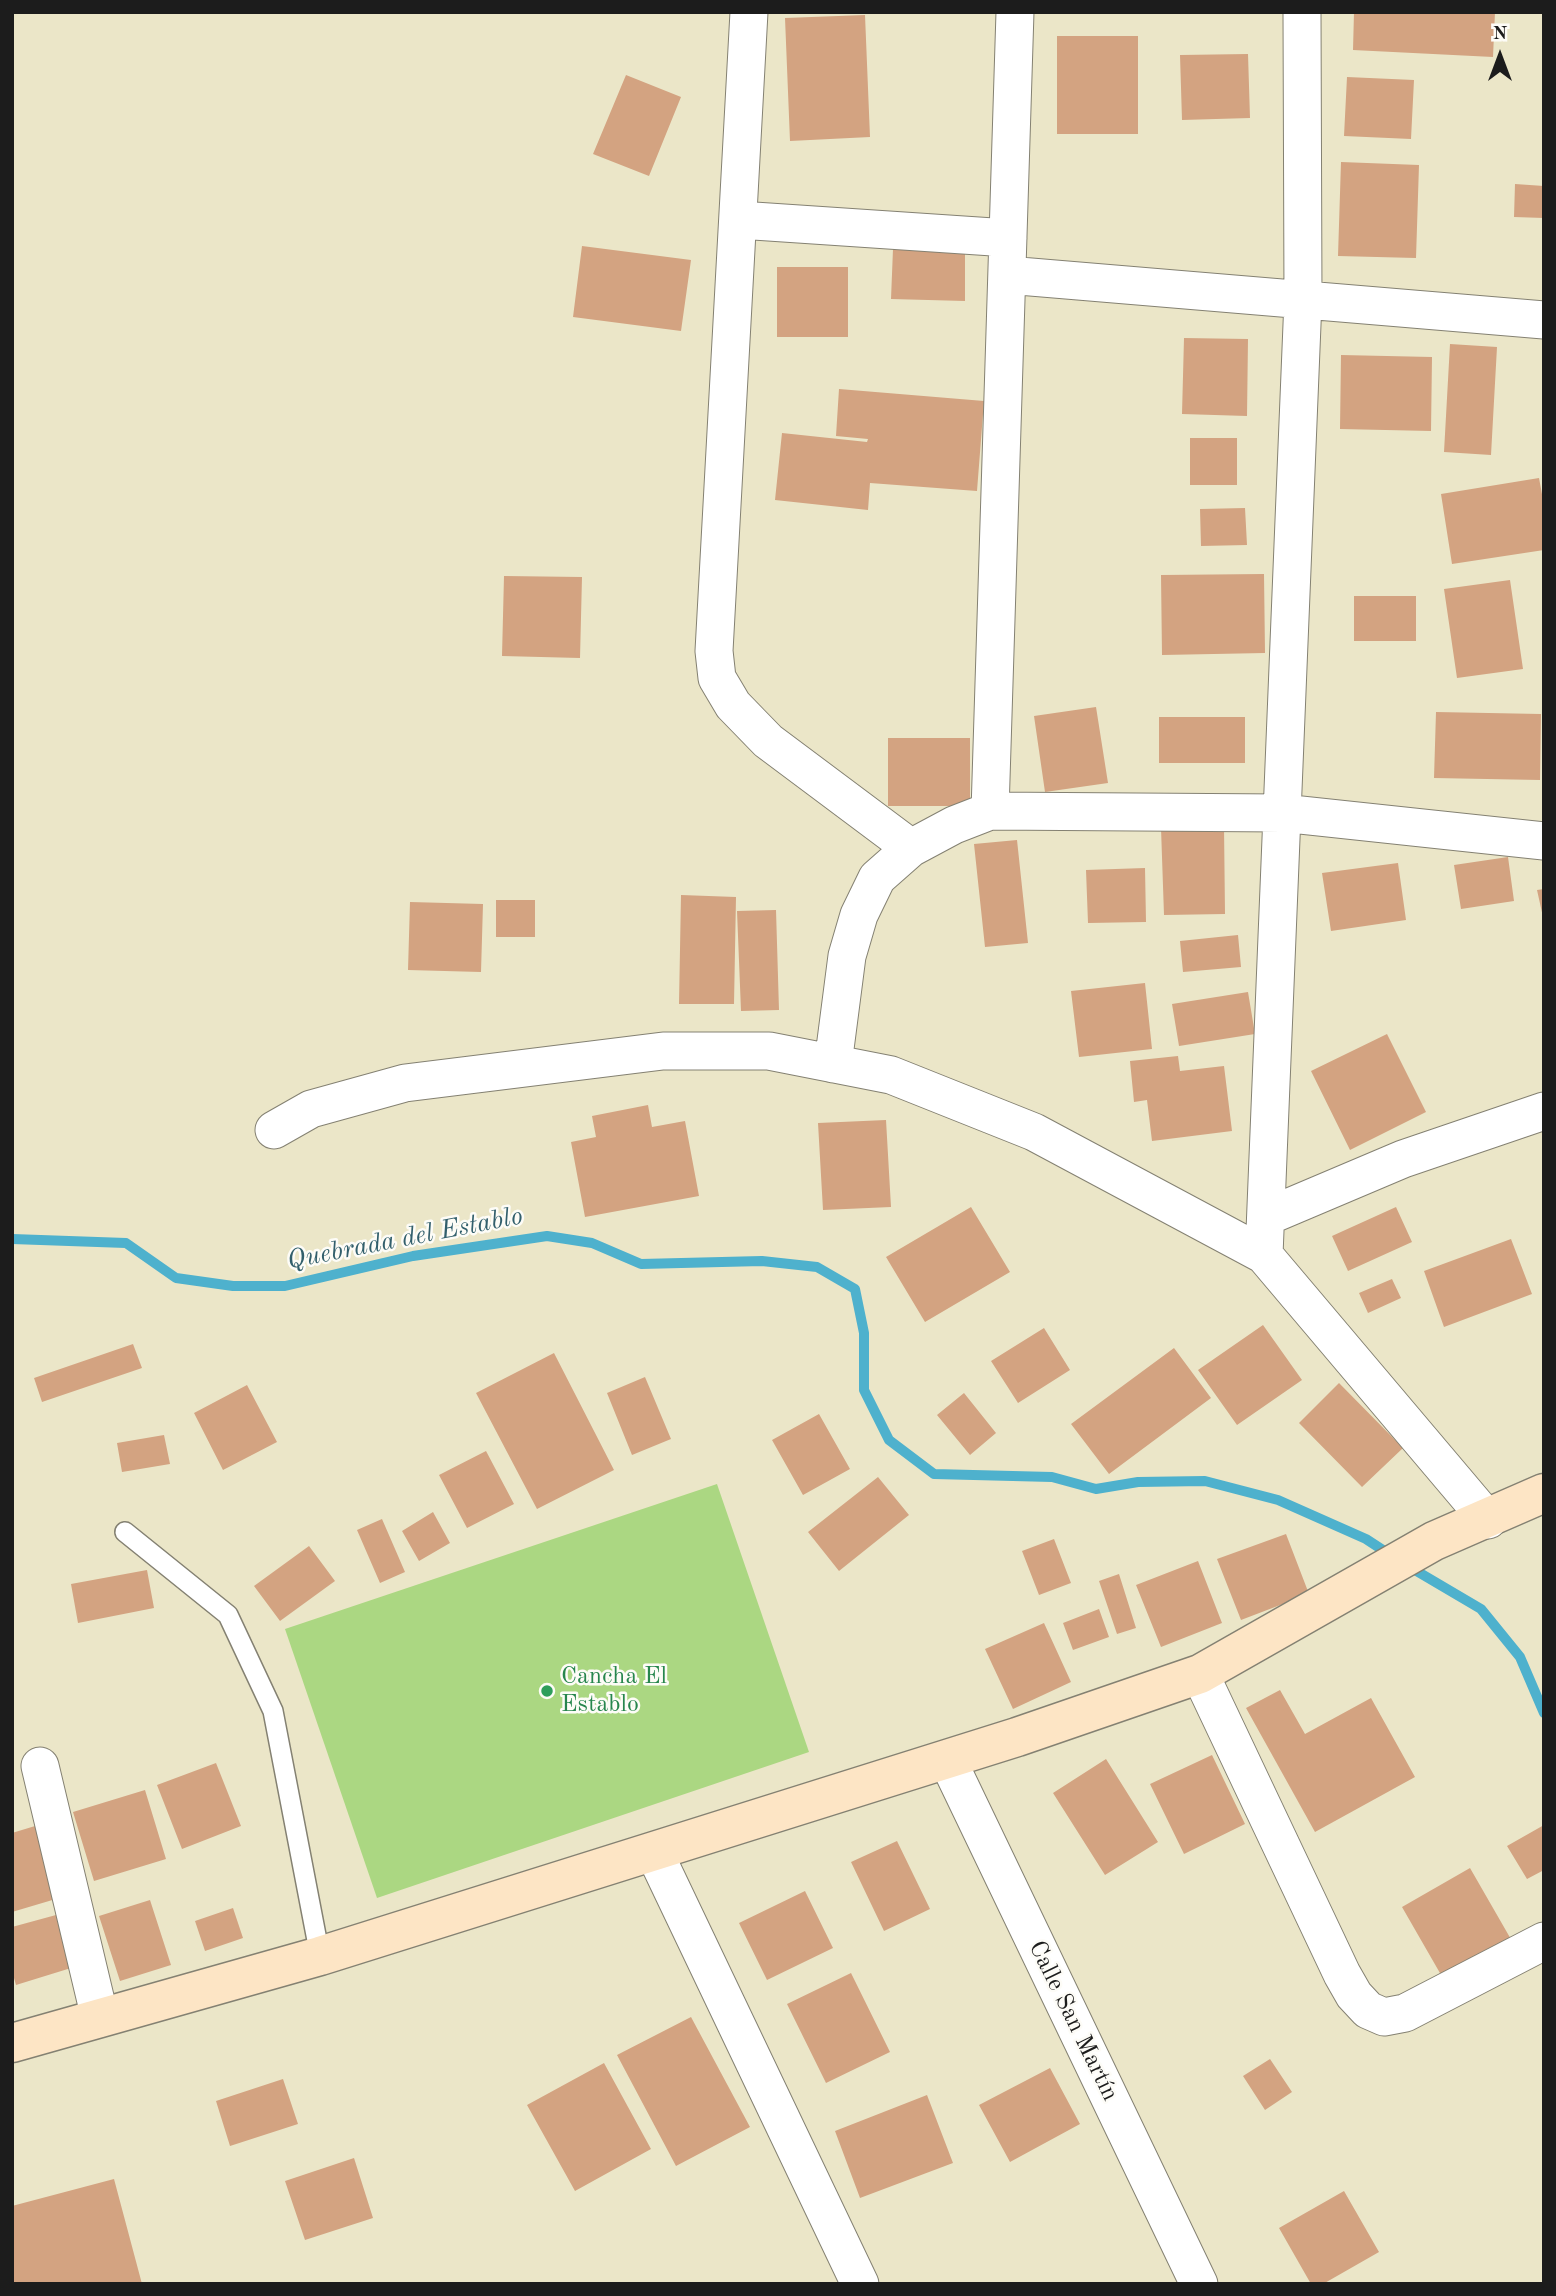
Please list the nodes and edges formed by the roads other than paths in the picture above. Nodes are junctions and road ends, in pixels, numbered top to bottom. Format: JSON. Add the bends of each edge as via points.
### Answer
{"nodes":[{"id":1,"x":749,"y":12,"type":"edge"},
{"id":2,"x":1015,"y":12,"type":"edge"},
{"id":3,"x":1302,"y":12,"type":"edge"},
{"id":4,"x":739,"y":219,"type":"junction"},
{"id":5,"x":1008,"y":238,"type":"junction"},
{"id":6,"x":1007,"y":275,"type":"junction"},
{"id":7,"x":1303,"y":300,"type":"junction"},
{"id":8,"x":1544,"y":320,"type":"edge"},
{"id":9,"x":990,"y":811,"type":"junction"},
{"id":10,"x":1282,"y":813,"type":"junction"},
{"id":11,"x":1544,"y":842,"type":"edge"},
{"id":12,"x":911,"y":848,"type":"junction"},
{"id":13,"x":833,"y":1064,"type":"junction"},
{"id":14,"x":1544,"y":1111,"type":"edge"},
{"id":15,"x":274,"y":1130,"type":"dead end"},
{"id":16,"x":1266,"y":1217,"type":"junction"},
{"id":17,"x":1264,"y":1255,"type":"junction"},
{"id":18,"x":1544,"y":1493,"type":"edge"},
{"id":19,"x":1488,"y":1520,"type":"junction"},
{"id":20,"x":125,"y":1532,"type":"dead end"},
{"id":21,"x":1200,"y":1674,"type":"junction"},
{"id":22,"x":947,"y":1759,"type":"junction"},
{"id":23,"x":40,"y":1766,"type":"dead end"},
{"id":24,"x":654,"y":1852,"type":"junction"},
{"id":25,"x":1544,"y":1941,"type":"edge"},
{"id":26,"x":320,"y":1956,"type":"junction"},
{"id":27,"x":100,"y":2018,"type":"junction"},
{"id":28,"x":12,"y":2043,"type":"edge"},
{"id":29,"x":860,"y":2284,"type":"edge"},
{"id":30,"x":1199,"y":2284,"type":"edge"}],
"edges":[{"from":1,"to":4,"type":"street"},
{"from":2,"to":5,"type":"street"},
{"from":3,"to":7,"type":"street"},
{"from":4,"to":5,"type":"street"},
{"from":4,"to":12,"type":"street","via":[[714,651],[718,678],[733,705],[768,741]]},
{"from":5,"to":6,"type":"street"},
{"from":6,"to":7,"type":"street"},
{"from":6,"to":9,"type":"street"},
{"from":7,"to":8,"type":"street"},
{"from":7,"to":10,"type":"street"},
{"from":9,"to":10,"type":"street"},
{"from":9,"to":12,"type":"street"},
{"from":10,"to":11,"type":"street"},
{"from":10,"to":16,"type":"street"},
{"from":12,"to":13,"type":"street","via":[[877,878],[859,915],[846,956]]},
{"from":13,"to":15,"type":"street","via":[[769,1051],[649,1053],[405,1083],[311,1109]]},
{"from":13,"to":17,"type":"street","via":[[891,1075],[1034,1132]]},
{"from":14,"to":16,"type":"street","via":[[1403,1159]]},
{"from":16,"to":17,"type":"street"},
{"from":17,"to":19,"type":"street"},
{"from":18,"to":19,"type":"street"},
{"from":19,"to":21,"type":"street","via":[[1434,1541]]},
{"from":20,"to":26,"type":"lane","via":[[228,1615],[273,1711]]},
{"from":21,"to":22,"type":"street"},
{"from":21,"to":25,"type":"street","via":[[1342,1974],[1368,2010],[1384,2017],[1405,2013]]},
{"from":22,"to":24,"type":"street"},
{"from":22,"to":30,"type":"street","name":"Calle San Martín"},
{"from":23,"to":27,"type":"street"},
{"from":24,"to":26,"type":"street"},
{"from":24,"to":29,"type":"street"},
{"from":26,"to":27,"type":"street"},
{"from":27,"to":28,"type":"street"}]}
